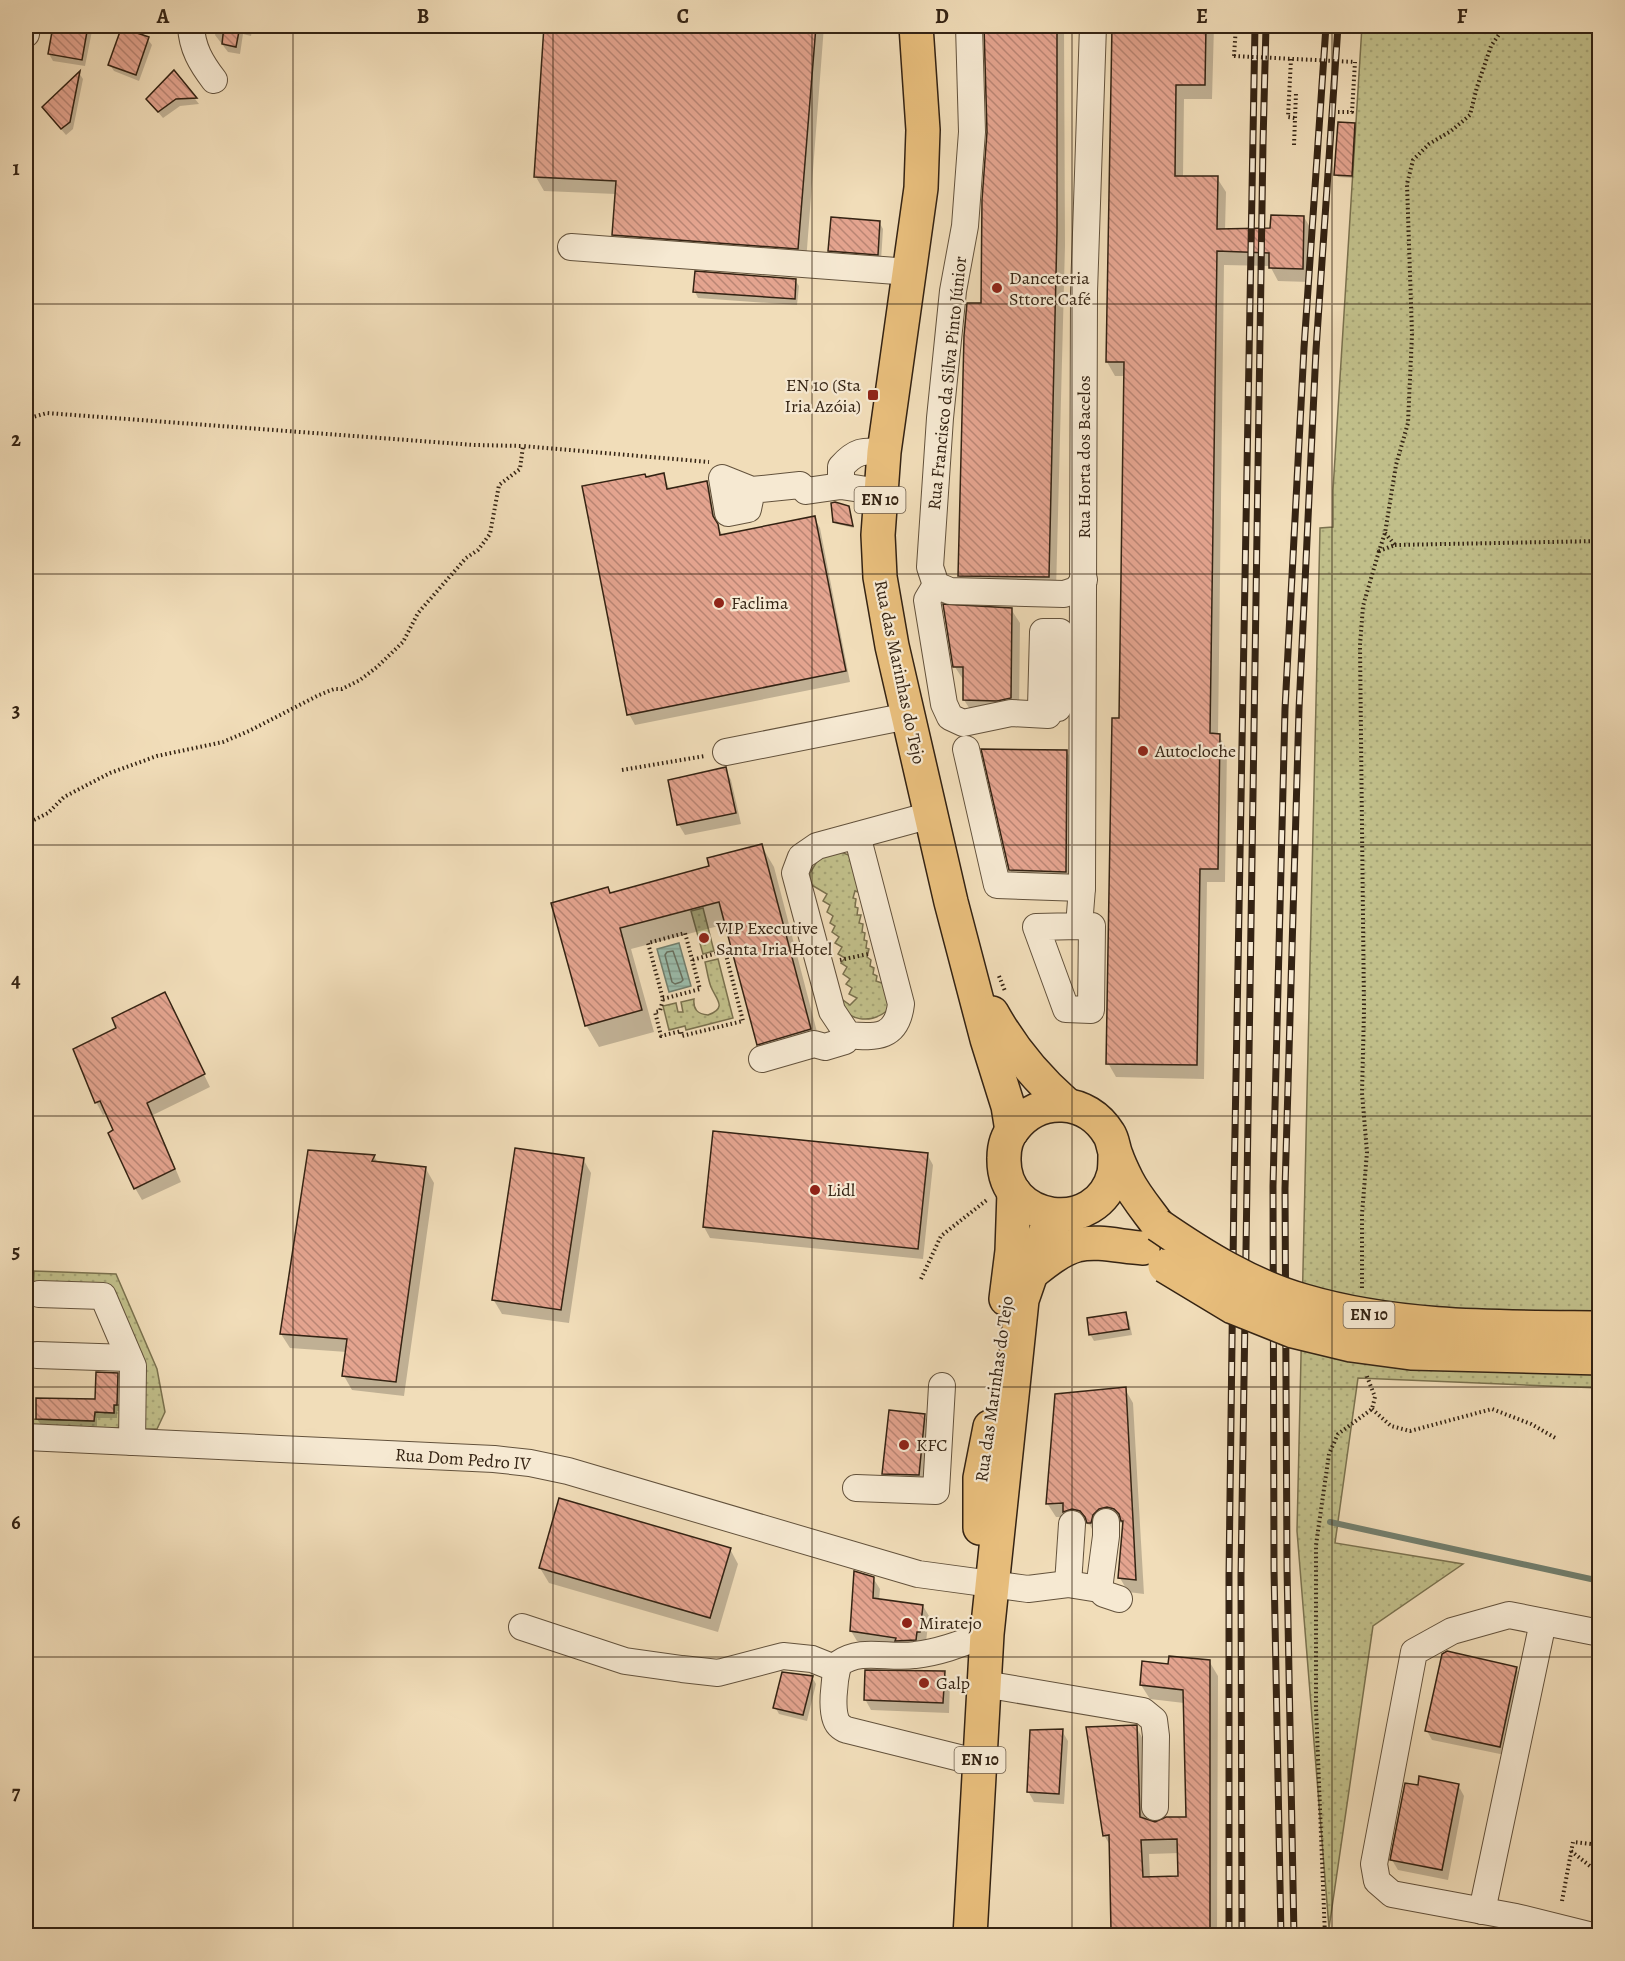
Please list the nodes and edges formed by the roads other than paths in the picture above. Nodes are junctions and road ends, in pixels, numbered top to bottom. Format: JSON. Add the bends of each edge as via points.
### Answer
{"nodes":[{"id":1,"x":27,"y":26,"type":"edge"},
{"id":2,"x":190,"y":26,"type":"edge"},
{"id":3,"x":916,"y":26,"type":"edge"},
{"id":4,"x":969,"y":26,"type":"edge"},
{"id":5,"x":1093,"y":26,"type":"edge"},
{"id":6,"x":26,"y":34,"type":"edge"},
{"id":7,"x":214,"y":80,"type":"dead end"},
{"id":8,"x":571,"y":247,"type":"dead end"},
{"id":9,"x":910,"y":272,"type":"junction"},
{"id":10,"x":884,"y":452,"type":"junction"},
{"id":11,"x":841,"y":486,"type":"junction"},
{"id":12,"x":752,"y":490,"type":"dead end"},
{"id":13,"x":880,"y":492,"type":"junction"},
{"id":14,"x":1084,"y":580,"type":"junction"},
{"id":15,"x":936,"y":585,"type":"junction"},
{"id":16,"x":1072,"y":655,"type":"junction"},
{"id":17,"x":1063,"y":695,"type":"junction"},
{"id":18,"x":908,"y":716,"type":"junction"},
{"id":19,"x":966,"y":749,"type":"dead end"},
{"id":20,"x":726,"y":752,"type":"road end"},
{"id":21,"x":931,"y":815,"type":"junction"},
{"id":22,"x":857,"y":835,"type":"junction"},
{"id":23,"x":1082,"y":888,"type":"junction"},
{"id":24,"x":1079,"y":926,"type":"dead end"},
{"id":25,"x":968,"y":968,"type":"junction"},
{"id":26,"x":832,"y":1011,"type":"junction"},
{"id":27,"x":848,"y":1035,"type":"junction"},
{"id":28,"x":814,"y":1044,"type":"junction"},
{"id":29,"x":762,"y":1059,"type":"dead end"},
{"id":30,"x":1066,"y":1104,"type":"junction"},
{"id":31,"x":1012,"y":1131,"type":"junction"},
{"id":32,"x":1115,"y":1154,"type":"junction"},
{"id":33,"x":1003,"y":1194,"type":"junction"},
{"id":34,"x":1071,"y":1213,"type":"junction"},
{"id":35,"x":1155,"y":1246,"type":"junction"},
{"id":36,"x":1029,"y":1275,"type":"junction"},
{"id":37,"x":39,"y":1294,"type":"dead end"},
{"id":38,"x":1599,"y":1328,"type":"edge"},
{"id":39,"x":37,"y":1355,"type":"dead end"},
{"id":40,"x":129,"y":1358,"type":"junction"},
{"id":41,"x":1599,"y":1358,"type":"edge"},
{"id":42,"x":942,"y":1386,"type":"dead end"},
{"id":43,"x":26,"y":1437,"type":"edge"},
{"id":44,"x":132,"y":1442,"type":"junction"},
{"id":45,"x":856,"y":1488,"type":"dead end"},
{"id":46,"x":992,"y":1585,"type":"junction"},
{"id":47,"x":1092,"y":1589,"type":"junction"},
{"id":48,"x":1543,"y":1622,"type":"junction"},
{"id":49,"x":522,"y":1627,"type":"dead end"},
{"id":50,"x":1599,"y":1633,"type":"edge"},
{"id":51,"x":987,"y":1634,"type":"junction"},
{"id":52,"x":837,"y":1669,"type":"junction"},
{"id":53,"x":984,"y":1684,"type":"junction"},
{"id":54,"x":980,"y":1763,"type":"junction"},
{"id":55,"x":1155,"y":1807,"type":"dead end"},
{"id":56,"x":1482,"y":1911,"type":"junction"},
{"id":57,"x":970,"y":1935,"type":"edge"},
{"id":58,"x":1593,"y":1935,"type":"edge"}],
"edges":[{"from":1,"to":6,"type":"street"},
{"from":2,"to":7,"type":"street","via":[[199,59]]},
{"from":3,"to":9,"type":"main road","name":"Rua das Marinhas do Tejo","number":"EN 10","via":[[923,130],[921,188]]},
{"from":4,"to":15,"type":"street","name":"Rua Francisco da Silva Pinto Júnior","via":[[972,132],[965,226],[953,291],[940,418],[930,567]]},
{"from":5,"to":14,"type":"street","name":"Rua Horta dos Bacelos","via":[[1084,292]]},
{"from":8,"to":9,"type":"street"},
{"from":9,"to":10,"type":"main road","name":"Rua das Marinhas do Tejo","number":"EN 10"},
{"from":10,"to":11,"type":"street","via":[[865,451],[851,456],[841,467]]},
{"from":10,"to":13,"type":"main road","name":"Rua das Marinhas do Tejo","number":"EN 10"},
{"from":11,"to":12,"type":"street","via":[[806,491],[800,485]]},
{"from":11,"to":13,"type":"street"},
{"from":13,"to":18,"type":"main road","name":"Rua das Marinhas do Tejo","number":"EN 10","via":[[880,577]]},
{"from":14,"to":15,"type":"street","via":[[1076,590],[1064,594],[950,591]]},
{"from":14,"to":16,"type":"street","name":"Rua Horta dos Bacelos"},
{"from":15,"to":17,"type":"street","via":[[927,600],[944,704],[950,717],[963,723],[1011,713],[1048,715]]},
{"from":16,"to":17,"type":"street","name":"Rua Horta dos Bacelos"},
{"from":16,"to":17,"type":"street","via":[[1060,632],[1043,632],[1041,707]]},
{"from":17,"to":23,"type":"street","name":"Rua Horta dos Bacelos"},
{"from":18,"to":20,"type":"street"},
{"from":18,"to":21,"type":"main road","name":"Rua das Marinhas do Tejo","number":"EN 10"},
{"from":19,"to":23,"type":"street","via":[[997,885]]},
{"from":21,"to":22,"type":"street"},
{"from":21,"to":25,"type":"main road","name":"Rua das Marinhas do Tejo","number":"EN 10"},
{"from":22,"to":26,"type":"street","via":[[817,846],[801,857],[795,873]]},
{"from":22,"to":27,"type":"street","via":[[901,1004],[900,1018],[893,1028],[878,1036]]},
{"from":23,"to":24,"type":"street","name":"Rua Horta dos Bacelos"},
{"from":25,"to":30,"type":"main road","number":"EN 10","via":[[1017,1054]]},
{"from":25,"to":31,"type":"main road","name":"Rua das Marinhas do Tejo","number":"EN 10"},
{"from":26,"to":27,"type":"street"},
{"from":26,"to":28,"type":"street"},
{"from":27,"to":28,"type":"street","via":[[845,1041],[825,1047]]},
{"from":28,"to":29,"type":"street"},
{"from":30,"to":31,"type":"main road","via":[[1035,1110]]},
{"from":30,"to":32,"type":"main road","via":[[1100,1121],[1111,1136]]},
{"from":31,"to":33,"type":"main road","via":[[1007,1142]]},
{"from":32,"to":34,"type":"main road","via":[[1108,1188],[1097,1201]]},
{"from":32,"to":35,"type":"main road","number":"EN 10"},
{"from":33,"to":34,"type":"main road","via":[[1042,1213]]},
{"from":33,"to":46,"type":"main road","name":"Rua das Marinhas do Tejo","number":"EN 10","via":[[1012,1251],[999,1373],[980,1478],[980,1537]]},
{"from":34,"to":35,"type":"main road","number":"EN 10","via":[[1119,1228]]},
{"from":34,"to":36,"type":"main road","name":"Rua das Marinhas do Tejo","number":"EN 10","via":[[1046,1233]]},
{"from":35,"to":36,"type":"main road","number":"EN 10","via":[[1076,1245],[1050,1258]]},
{"from":35,"to":38,"type":"main road","number":"EN 10","bridge":true,"via":[[1195,1251],[1244,1277],[1302,1301],[1335,1309],[1415,1322]]},
{"from":35,"to":41,"type":"main road","number":"EN 10","bridge":true,"via":[[1243,1311],[1293,1331],[1351,1345],[1411,1353]]},
{"from":36,"to":46,"type":"main road","name":"Rua das Marinhas do Tejo","number":"EN 10","via":[[1022,1300]]},
{"from":37,"to":40,"type":"street","via":[[103,1296]]},
{"from":39,"to":40,"type":"street"},
{"from":40,"to":44,"type":"street","via":[[133,1366]]},
{"from":42,"to":45,"type":"street","via":[[936,1491]]},
{"from":43,"to":44,"type":"street","name":"Rua Dom Pedro IV"},
{"from":44,"to":46,"type":"street","name":"Rua Dom Pedro IV","via":[[530,1463],[918,1574]]},
{"from":46,"to":47,"type":"street","name":"Rua Dom Pedro IV"},
{"from":46,"to":51,"type":"main road","name":"Rua das Marinhas do Tejo","number":"EN 10"},
{"from":47,"to":47,"type":"street","via":[[1089,1523],[1106,1536]]},
{"from":48,"to":50,"type":"street"},
{"from":48,"to":56,"type":"street"},
{"from":48,"to":56,"type":"street","via":[[1509,1615],[1452,1631],[1414,1652],[1374,1864],[1377,1881],[1392,1894]]},
{"from":49,"to":52,"type":"street","via":[[625,1661],[682,1669],[718,1673],[783,1656],[812,1659]]},
{"from":51,"to":52,"type":"street","via":[[946,1650],[913,1656],[848,1657]]},
{"from":51,"to":53,"type":"main road","name":"Rua das Marinhas do Tejo","number":"EN 10"},
{"from":52,"to":54,"type":"street","via":[[834,1715],[847,1730]]},
{"from":53,"to":54,"type":"main road","name":"Rua das Marinhas do Tejo","number":"EN 10"},
{"from":53,"to":55,"type":"street","via":[[1143,1711],[1154,1720]]},
{"from":54,"to":57,"type":"main road","name":"Rua das Marinhas do Tejo","number":"EN 10"},
{"from":56,"to":58,"type":"street"}]}
